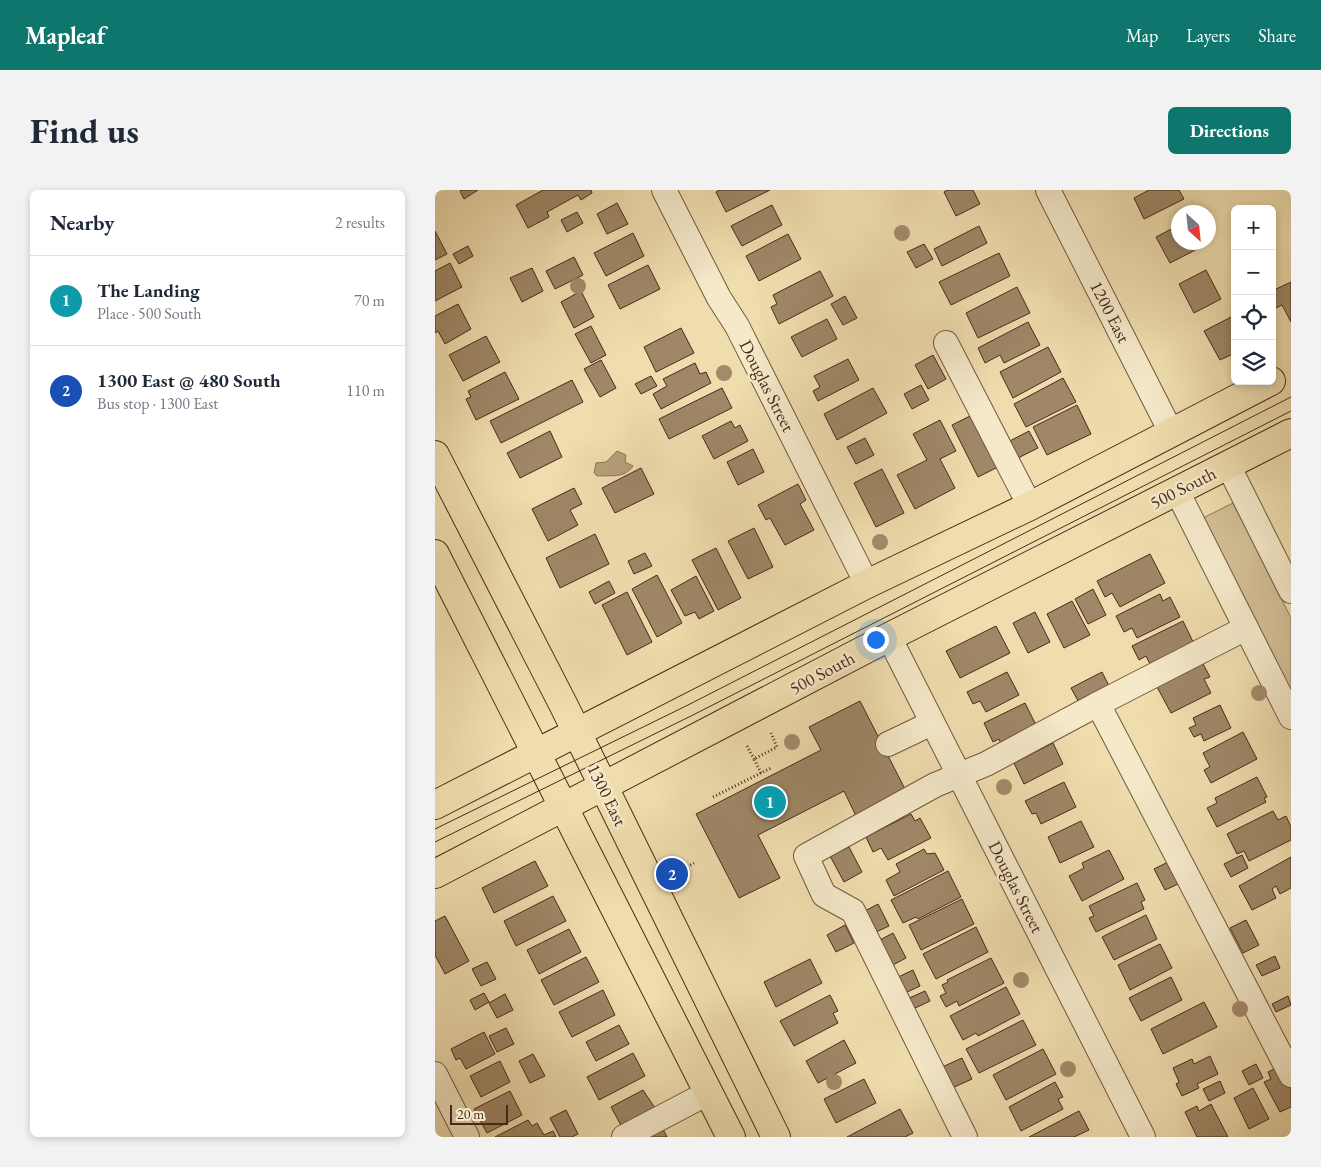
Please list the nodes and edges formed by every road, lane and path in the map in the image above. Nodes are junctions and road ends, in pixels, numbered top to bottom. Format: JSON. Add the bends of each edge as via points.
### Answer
{"nodes":[{"id":1,"x":665,"y":190,"type":"edge"},
{"id":2,"x":1048,"y":190,"type":"edge"},
{"id":3,"x":946,"y":343,"type":"dead end"},
{"id":4,"x":1291,"y":371,"type":"edge"},
{"id":5,"x":1276,"y":379,"type":"edge"},
{"id":6,"x":1264,"y":385,"type":"edge"},
{"id":7,"x":1291,"y":433,"type":"edge"},
{"id":8,"x":1172,"y":434,"type":"junction"},
{"id":9,"x":435,"y":455,"type":"edge"},
{"id":10,"x":1228,"y":465,"type":"junction"},
{"id":11,"x":1177,"y":491,"type":"junction"},
{"id":12,"x":1030,"y":506,"type":"junction"},
{"id":13,"x":435,"y":556,"type":"edge"},
{"id":14,"x":867,"y":584,"type":"junction"},
{"id":15,"x":1291,"y":591,"type":"edge"},
{"id":16,"x":1246,"y":628,"type":"junction"},
{"id":17,"x":889,"y":637,"type":"junction"},
{"id":18,"x":1098,"y":704,"type":"junction"},
{"id":19,"x":1291,"y":717,"type":"edge"},
{"id":20,"x":933,"y":723,"type":"junction"},
{"id":21,"x":577,"y":731,"type":"junction"},
{"id":22,"x":771,"y":733,"type":"dead end"},
{"id":23,"x":888,"y":744,"type":"dead end"},
{"id":24,"x":747,"y":746,"type":"dead end"},
{"id":25,"x":535,"y":752,"type":"junction"},
{"id":26,"x":754,"y":759,"type":"junction"},
{"id":27,"x":771,"y":768,"type":"dead end"},
{"id":28,"x":761,"y":773,"type":"junction"},
{"id":29,"x":959,"y":775,"type":"junction"},
{"id":30,"x":603,"y":787,"type":"junction"},
{"id":31,"x":713,"y":797,"type":"dead end"},
{"id":32,"x":436,"y":804,"type":"edge"},
{"id":33,"x":563,"y":808,"type":"junction"},
{"id":34,"x":694,"y":863,"type":"dead end"},
{"id":35,"x":678,"y":872,"type":"dead end"},
{"id":36,"x":435,"y":874,"type":"edge"},
{"id":37,"x":435,"y":1074,"type":"edge"},
{"id":38,"x":1291,"y":1076,"type":"edge"},
{"id":39,"x":708,"y":1093,"type":"junction"},
{"id":40,"x":467,"y":1137,"type":"edge"},
{"id":41,"x":624,"y":1137,"type":"edge"},
{"id":42,"x":731,"y":1137,"type":"edge"},
{"id":43,"x":776,"y":1137,"type":"edge"},
{"id":44,"x":965,"y":1137,"type":"edge"},
{"id":45,"x":1143,"y":1137,"type":"edge"}],
"edges":[{"from":1,"to":14,"type":"street","name":"Douglas Street"},
{"from":2,"to":8,"type":"street","name":"1200 East"},
{"from":3,"to":12,"type":"street"},
{"from":4,"to":5,"type":"main road"},
{"from":6,"to":8,"type":"main road"},
{"from":7,"to":10,"type":"main road","name":"500 South"},
{"from":8,"to":12,"type":"main road"},
{"from":9,"to":21,"type":"main road","name":"1300 East"},
{"from":10,"to":11,"type":"main road","name":"500 South"},
{"from":10,"to":15,"type":"street"},
{"from":11,"to":16,"type":"street"},
{"from":11,"to":17,"type":"main road","name":"500 South"},
{"from":12,"to":14,"type":"main road"},
{"from":13,"to":25,"type":"main road"},
{"from":14,"to":21,"type":"main road"},
{"from":16,"to":18,"type":"street"},
{"from":16,"to":19,"type":"street"},
{"from":17,"to":20,"type":"street","name":"Douglas Street"},
{"from":17,"to":30,"type":"main road","name":"500 South"},
{"from":18,"to":29,"type":"street"},
{"from":18,"to":38,"type":"street"},
{"from":20,"to":23,"type":"street"},
{"from":20,"to":29,"type":"street","name":"Douglas Street"},
{"from":21,"to":25,"type":"main road"},
{"from":21,"to":30,"type":"main road","name":"1300 East"},
{"from":22,"to":26,"type":"path","via":[[777,747]]},
{"from":24,"to":26,"type":"path"},
{"from":25,"to":32,"type":"main road"},
{"from":25,"to":33,"type":"main road"},
{"from":26,"to":28,"type":"path"},
{"from":27,"to":28,"type":"path"},
{"from":28,"to":31,"type":"path"},
{"from":29,"to":44,"type":"street","via":[[806,856],[825,895],[853,911]]},
{"from":29,"to":45,"type":"street","name":"Douglas Street"},
{"from":30,"to":33,"type":"main road","name":"500 South"},
{"from":30,"to":43,"type":"main road","name":"1300 East"},
{"from":33,"to":36,"type":"main road","name":"500 South"},
{"from":33,"to":39,"type":"main road"},
{"from":34,"to":35,"type":"path"},
{"from":37,"to":40,"type":"street"},
{"from":39,"to":41,"type":"street"},
{"from":39,"to":42,"type":"main road"}]}
